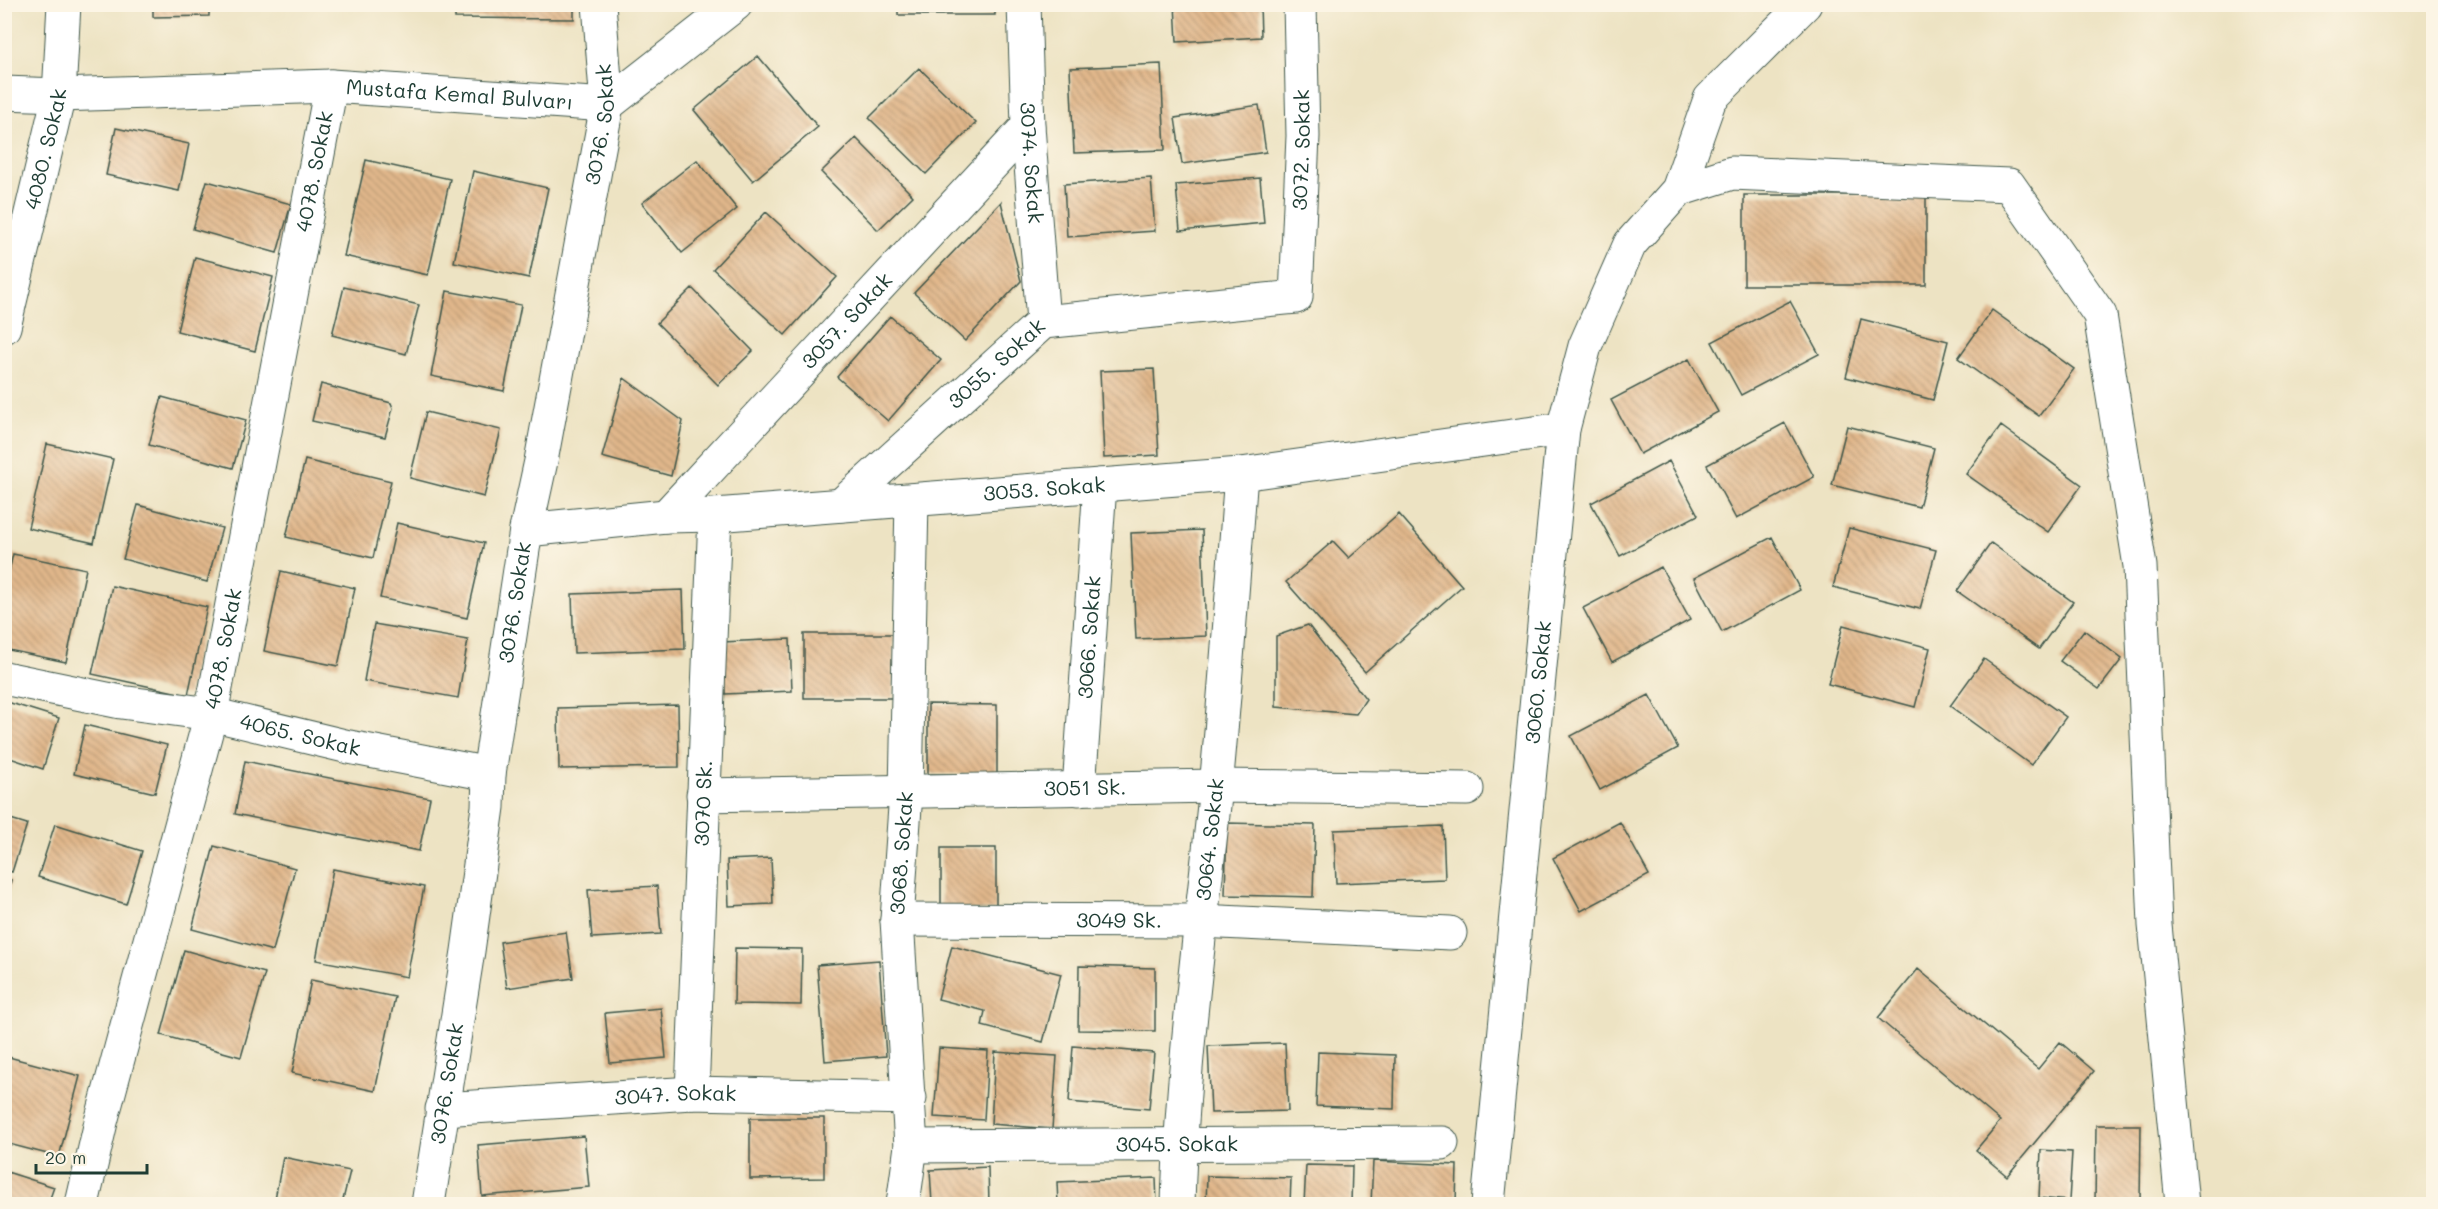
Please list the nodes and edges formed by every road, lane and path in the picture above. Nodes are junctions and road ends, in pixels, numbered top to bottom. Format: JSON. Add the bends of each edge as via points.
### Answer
{"nodes":[{"id":1,"x":64,"y":4,"type":"edge"},
{"id":2,"x":599,"y":4,"type":"edge"},
{"id":3,"x":736,"y":4,"type":"edge"},
{"id":4,"x":1024,"y":4,"type":"edge"},
{"id":5,"x":1300,"y":4,"type":"edge"},
{"id":6,"x":1805,"y":4,"type":"edge"},
{"id":7,"x":331,"y":86,"type":"junction"},
{"id":8,"x":4,"y":93,"type":"edge"},
{"id":9,"x":59,"y":95,"type":"junction"},
{"id":10,"x":607,"y":105,"type":"junction"},
{"id":11,"x":1028,"y":126,"type":"junction"},
{"id":12,"x":1678,"y":190,"type":"junction"},
{"id":13,"x":1296,"y":297,"type":"joint"},
{"id":14,"x":1043,"y":322,"type":"junction"},
{"id":15,"x":4,"y":327,"type":"edge"},
{"id":16,"x":1563,"y":429,"type":"junction"},
{"id":17,"x":1241,"y":474,"type":"junction"},
{"id":18,"x":1100,"y":485,"type":"junction"},
{"id":19,"x":912,"y":500,"type":"junction"},
{"id":20,"x":841,"y":505,"type":"junction"},
{"id":21,"x":715,"y":515,"type":"junction"},
{"id":22,"x":666,"y":516,"type":"junction"},
{"id":23,"x":525,"y":530,"type":"junction"},
{"id":24,"x":4,"y":678,"type":"edge"},
{"id":25,"x":211,"y":714,"type":"junction"},
{"id":26,"x":489,"y":774,"type":"junction"},
{"id":27,"x":1216,"y":786,"type":"junction"},
{"id":28,"x":1079,"y":789,"type":"junction"},
{"id":29,"x":1467,"y":789,"type":"dead end"},
{"id":30,"x":906,"y":793,"type":"junction"},
{"id":31,"x":703,"y":795,"type":"junction"},
{"id":32,"x":897,"y":920,"type":"junction"},
{"id":33,"x":1200,"y":921,"type":"junction"},
{"id":34,"x":1450,"y":933,"type":"dead end"},
{"id":35,"x":692,"y":1093,"type":"junction"},
{"id":36,"x":910,"y":1098,"type":"junction"},
{"id":37,"x":442,"y":1109,"type":"junction"},
{"id":38,"x":1442,"y":1143,"type":"dead end"},
{"id":39,"x":1180,"y":1145,"type":"junction"},
{"id":40,"x":911,"y":1146,"type":"junction"},
{"id":41,"x":82,"y":1204,"type":"edge"},
{"id":42,"x":428,"y":1204,"type":"edge"},
{"id":43,"x":903,"y":1204,"type":"edge"},
{"id":44,"x":1179,"y":1204,"type":"edge"},
{"id":45,"x":1488,"y":1204,"type":"edge"},
{"id":46,"x":2182,"y":1204,"type":"edge"}],
"edges":[{"from":1,"to":9,"type":"street","name":"4080. Sokak"},
{"from":2,"to":10,"type":"street","name":"3076. Sokak"},
{"from":3,"to":10,"type":"street"},
{"from":4,"to":11,"type":"street","name":"3074. Sokak"},
{"from":5,"to":13,"type":"street","name":"3072. Sokak","via":[[1303,136]]},
{"from":6,"to":12,"type":"street","via":[[1710,99]]},
{"from":7,"to":9,"type":"street","name":"Mustafa Kemal Bulvarı"},
{"from":7,"to":10,"type":"street","name":"Mustafa Kemal Bulvarı"},
{"from":7,"to":25,"type":"street","name":"4078. Sokak"},
{"from":8,"to":9,"type":"street","name":"Mustafa Kemal Bulvarı"},
{"from":9,"to":15,"type":"street","name":"4080. Sokak"},
{"from":10,"to":23,"type":"street","name":"3076. Sokak"},
{"from":11,"to":14,"type":"street","name":"3074. Sokak"},
{"from":11,"to":22,"type":"street","name":"3057. Sokak"},
{"from":12,"to":16,"type":"street","name":"3060. Sokak","via":[[1630,244],[1585,346]]},
{"from":12,"to":46,"type":"street","via":[[1731,173],[2008,185],[2100,315],[2140,566],[2155,925]]},
{"from":13,"to":14,"type":"street","name":"3055. Sokak"},
{"from":14,"to":20,"type":"street","name":"3055. Sokak"},
{"from":16,"to":17,"type":"street","name":"3053. Sokak"},
{"from":16,"to":45,"type":"street","name":"3060. Sokak"},
{"from":17,"to":18,"type":"street","name":"3053. Sokak"},
{"from":17,"to":27,"type":"street","name":"3064. Sokak"},
{"from":18,"to":19,"type":"street","name":"3053. Sokak"},
{"from":18,"to":28,"type":"street","name":"3066. Sokak"},
{"from":19,"to":20,"type":"street","name":"3053. Sokak"},
{"from":19,"to":30,"type":"street","name":"3068. Sokak"},
{"from":20,"to":21,"type":"street","name":"3053. Sokak"},
{"from":21,"to":22,"type":"street","name":"3053. Sokak"},
{"from":21,"to":31,"type":"street","name":"3070 Sk."},
{"from":22,"to":23,"type":"street","name":"3053. Sokak"},
{"from":23,"to":26,"type":"street","name":"3076. Sokak"},
{"from":24,"to":25,"type":"street","name":"4065. Sokak","via":[[121,702]]},
{"from":25,"to":26,"type":"street","name":"4065. Sokak","via":[[349,747]]},
{"from":25,"to":41,"type":"street","name":"4078. Sokak"},
{"from":26,"to":37,"type":"street","name":"3076. Sokak","via":[[488,807]]},
{"from":27,"to":28,"type":"street","name":"3051 Sk."},
{"from":27,"to":29,"type":"street","name":"3051 Sk."},
{"from":27,"to":33,"type":"street","name":"3064. Sokak"},
{"from":28,"to":30,"type":"street","name":"3051 Sk."},
{"from":30,"to":31,"type":"street","name":"3051 Sk."},
{"from":30,"to":32,"type":"street","name":"3068. Sokak"},
{"from":31,"to":35,"type":"street","name":"3070 Sk."},
{"from":32,"to":33,"type":"street","name":"3049 Sk."},
{"from":32,"to":36,"type":"street","name":"3068. Sokak"},
{"from":33,"to":34,"type":"street","name":"3049 Sk."},
{"from":33,"to":39,"type":"street","name":"3064. Sokak"},
{"from":35,"to":36,"type":"street","name":"3047. Sokak"},
{"from":35,"to":37,"type":"street","name":"3047. Sokak"},
{"from":36,"to":40,"type":"street","name":"3068. Sokak"},
{"from":37,"to":42,"type":"street","name":"3076. Sokak"},
{"from":38,"to":39,"type":"street","name":"3045. Sokak"},
{"from":39,"to":40,"type":"street","name":"3045. Sokak"},
{"from":39,"to":44,"type":"street","name":"3064. Sokak"},
{"from":40,"to":43,"type":"street","name":"3068. Sokak"}]}
